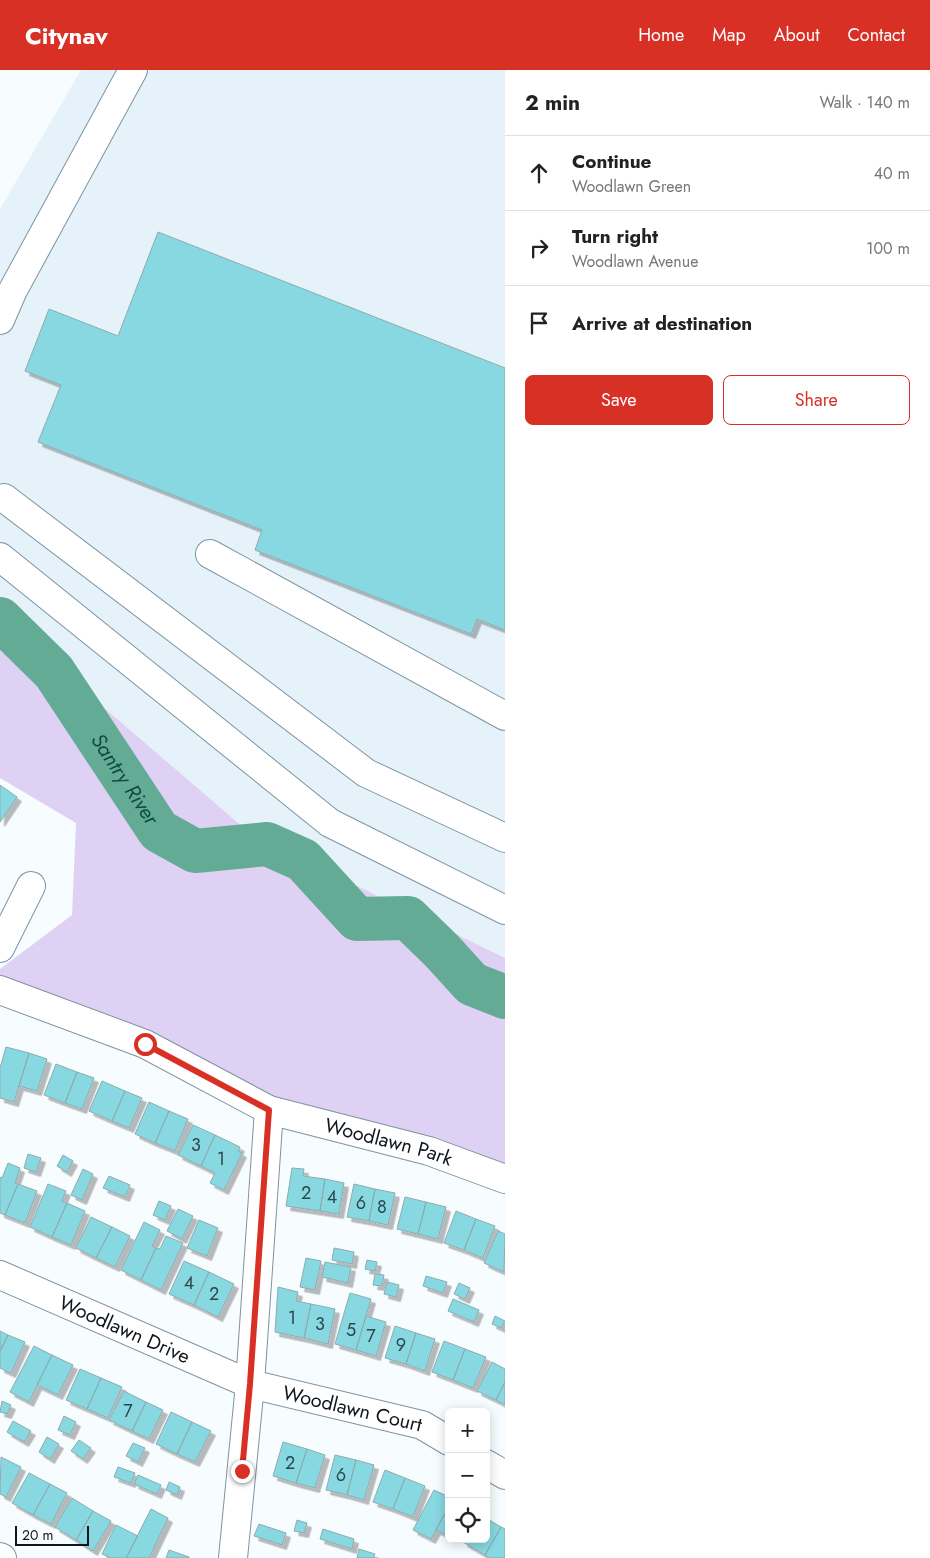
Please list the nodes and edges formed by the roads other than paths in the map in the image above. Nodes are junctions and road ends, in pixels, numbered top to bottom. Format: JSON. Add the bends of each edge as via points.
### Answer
{"nodes":[{"id":1,"x":133,"y":70,"type":"edge"},
{"id":2,"x":0,"y":320,"type":"edge"},
{"id":3,"x":4,"y":498,"type":"dead end"},
{"id":4,"x":210,"y":554,"type":"dead end"},
{"id":5,"x":0,"y":557,"type":"edge"},
{"id":6,"x":505,"y":716,"type":"edge"},
{"id":7,"x":505,"y":838,"type":"edge"},
{"id":8,"x":31,"y":886,"type":"dead end"},
{"id":9,"x":505,"y":910,"type":"edge"},
{"id":10,"x":0,"y":948,"type":"edge"},
{"id":11,"x":0,"y":990,"type":"edge"},
{"id":12,"x":269,"y":1110,"type":"junction"},
{"id":13,"x":505,"y":1180,"type":"edge"},
{"id":14,"x":0,"y":1276,"type":"edge"},
{"id":15,"x":250,"y":1384,"type":"junction"},
{"id":16,"x":445,"y":1439,"type":"edge"},
{"id":17,"x":490,"y":1466,"type":"edge"},
{"id":18,"x":505,"y":1475,"type":"edge"},
{"id":19,"x":233,"y":1558,"type":"edge"}],
"edges":[{"from":1,"to":2,"type":"street","via":[[12,290]]},
{"from":3,"to":7,"type":"street","via":[[366,773]]},
{"from":4,"to":6,"type":"street"},
{"from":5,"to":9,"type":"street","via":[[330,823]]},
{"from":8,"to":10,"type":"street"},
{"from":11,"to":12,"type":"street","name":"Woodlawn Park","via":[[145,1044]]},
{"from":12,"to":13,"type":"street","name":"Woodlawn Park","via":[[429,1151]]},
{"from":12,"to":15,"type":"street"},
{"from":14,"to":15,"type":"street","name":"Woodlawn Drive"},
{"from":15,"to":16,"type":"street","name":"Woodlawn Court","via":[[422,1425]]},
{"from":15,"to":19,"type":"street"},
{"from":17,"to":18,"type":"street"}]}
